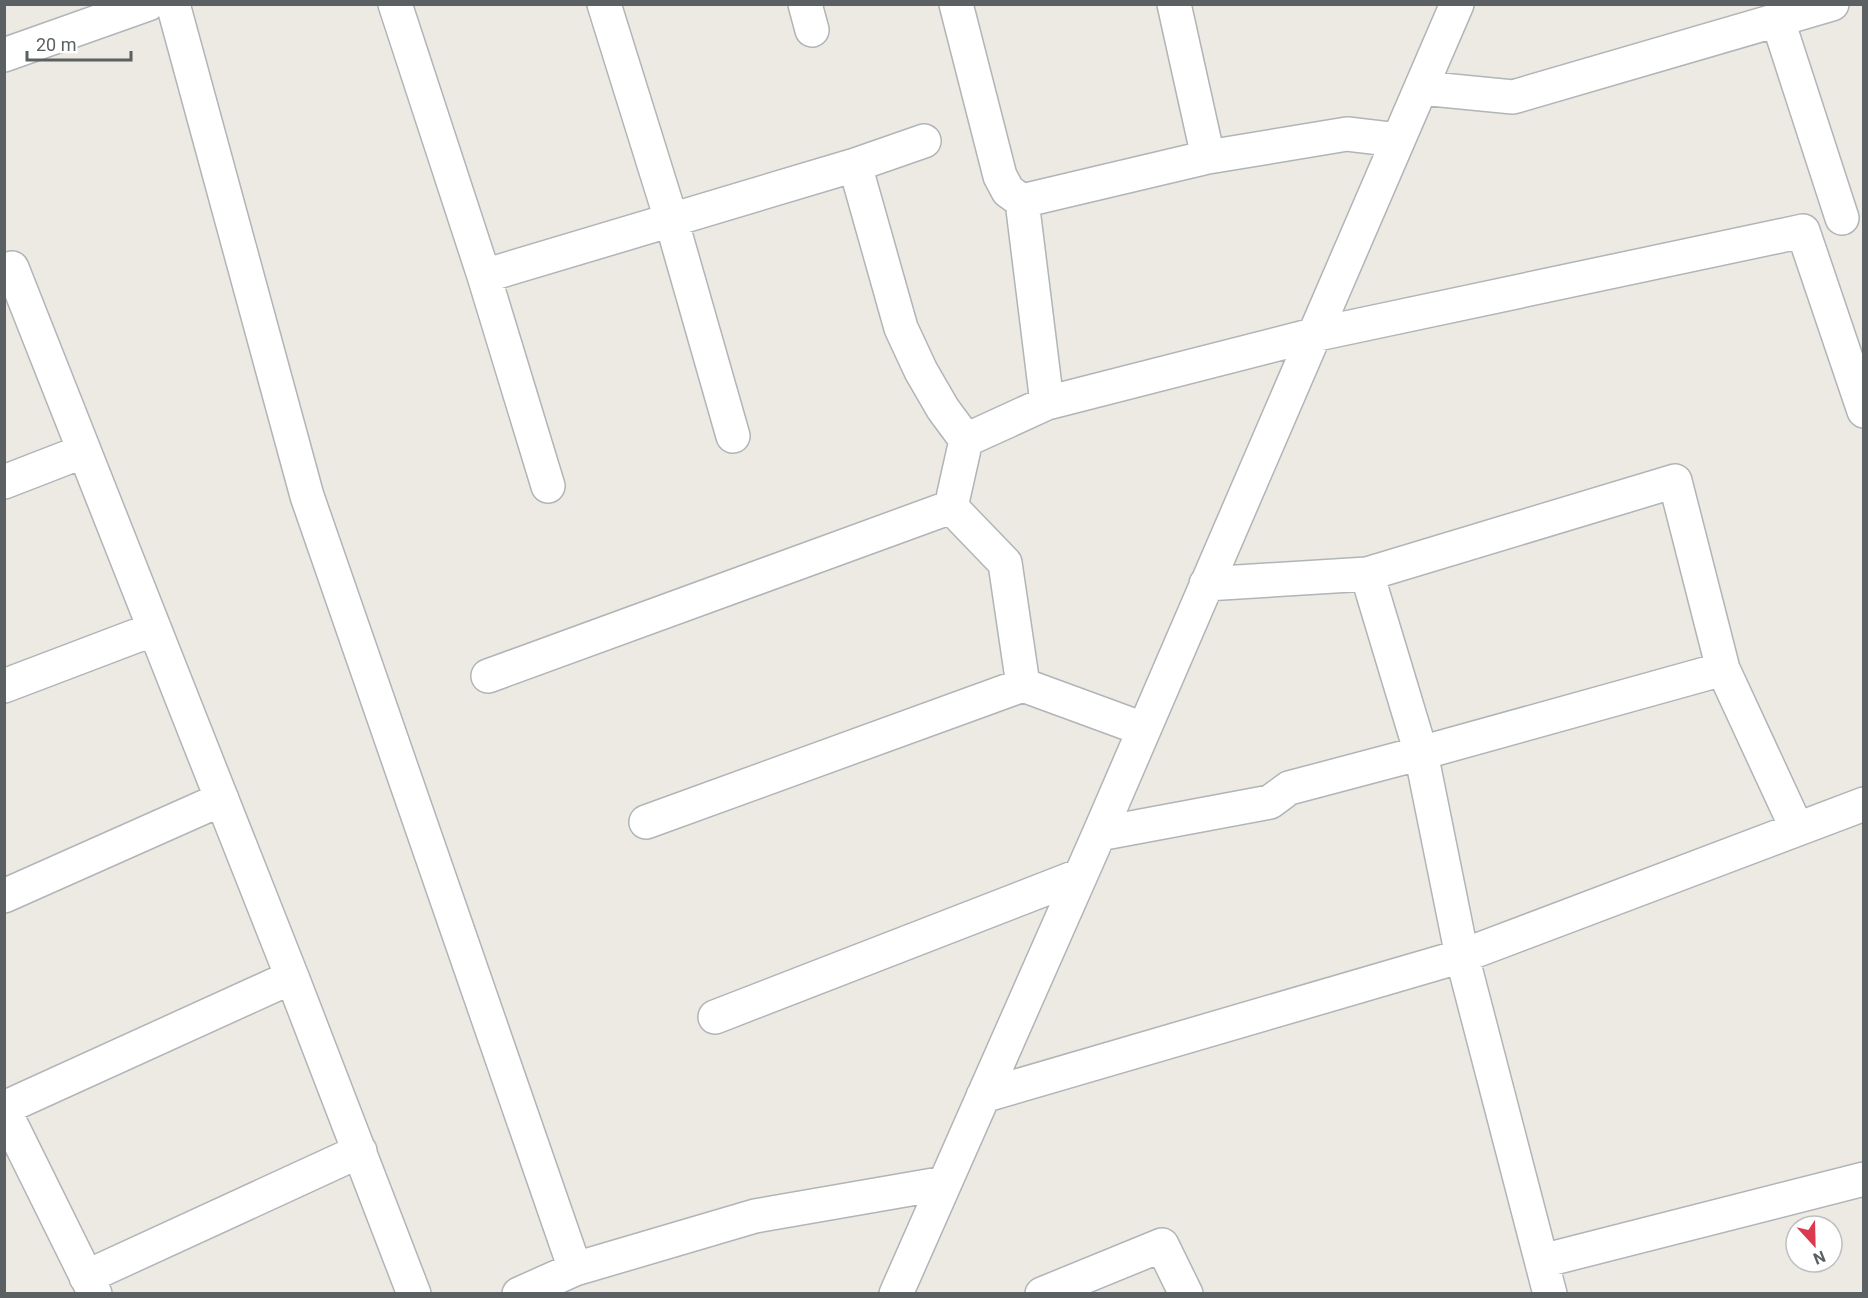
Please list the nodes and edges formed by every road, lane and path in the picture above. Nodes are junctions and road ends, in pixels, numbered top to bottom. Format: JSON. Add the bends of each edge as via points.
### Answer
{"nodes":[{"id":1,"x":148,"y":4,"type":"edge"},
{"id":2,"x":173,"y":4,"type":"edge"},
{"id":3,"x":395,"y":4,"type":"edge"},
{"id":4,"x":604,"y":4,"type":"edge"},
{"id":5,"x":956,"y":4,"type":"edge"},
{"id":6,"x":1174,"y":4,"type":"edge"},
{"id":7,"x":1457,"y":4,"type":"edge"},
{"id":8,"x":1832,"y":4,"type":"edge"},
{"id":9,"x":1778,"y":21,"type":"junction"},
{"id":10,"x":4,"y":55,"type":"edge"},
{"id":11,"x":1421,"y":88,"type":"junction"},
{"id":12,"x":1398,"y":140,"type":"junction"},
{"id":13,"x":924,"y":141,"type":"dead end"},
{"id":14,"x":1208,"y":157,"type":"junction"},
{"id":15,"x":855,"y":165,"type":"junction"},
{"id":16,"x":1022,"y":201,"type":"junction"},
{"id":17,"x":1853,"y":215,"type":"edge"},
{"id":18,"x":671,"y":219,"type":"junction"},
{"id":19,"x":1803,"y":231,"type":"junction"},
{"id":20,"x":7,"y":261,"type":"edge"},
{"id":21,"x":484,"y":276,"type":"junction"},
{"id":22,"x":1313,"y":335,"type":"junction"},
{"id":23,"x":1047,"y":403,"type":"junction"},
{"id":24,"x":1863,"y":408,"type":"edge"},
{"id":25,"x":733,"y":436,"type":"dead end"},
{"id":26,"x":966,"y":440,"type":"junction"},
{"id":27,"x":84,"y":451,"type":"junction"},
{"id":28,"x":4,"y":482,"type":"edge"},
{"id":29,"x":548,"y":486,"type":"dead end"},
{"id":30,"x":951,"y":507,"type":"junction"},
{"id":31,"x":1367,"y":574,"type":"junction"},
{"id":32,"x":1206,"y":584,"type":"junction"},
{"id":33,"x":154,"y":629,"type":"junction"},
{"id":34,"x":1723,"y":669,"type":"junction"},
{"id":35,"x":489,"y":676,"type":"dead end"},
{"id":36,"x":1023,"y":685,"type":"junction"},
{"id":37,"x":4,"y":686,"type":"edge"},
{"id":38,"x":1143,"y":729,"type":"junction"},
{"id":39,"x":1421,"y":753,"type":"junction"},
{"id":40,"x":222,"y":799,"type":"junction"},
{"id":41,"x":1863,"y":804,"type":"edge"},
{"id":42,"x":646,"y":822,"type":"dead end"},
{"id":43,"x":1797,"y":829,"type":"junction"},
{"id":44,"x":1099,"y":834,"type":"junction"},
{"id":45,"x":1081,"y":875,"type":"junction"},
{"id":46,"x":4,"y":896,"type":"edge"},
{"id":47,"x":1462,"y":956,"type":"junction"},
{"id":48,"x":292,"y":977,"type":"junction"},
{"id":49,"x":715,"y":1017,"type":"dead end"},
{"id":50,"x":983,"y":1096,"type":"junction"},
{"id":51,"x":4,"y":1109,"type":"edge"},
{"id":52,"x":360,"y":1151,"type":"junction"},
{"id":53,"x":1863,"y":1179,"type":"edge"},
{"id":54,"x":945,"y":1183,"type":"junction"},
{"id":55,"x":1542,"y":1261,"type":"junction"},
{"id":56,"x":575,"y":1269,"type":"junction"},
{"id":57,"x":90,"y":1285,"type":"edge"},
{"id":58,"x":414,"y":1293,"type":"edge"},
{"id":59,"x":519,"y":1293,"type":"edge"},
{"id":60,"x":896,"y":1293,"type":"edge"},
{"id":61,"x":1042,"y":1293,"type":"edge"},
{"id":62,"x":1186,"y":1293,"type":"edge"},
{"id":63,"x":1550,"y":1293,"type":"edge"}],
"edges":[{"from":1,"to":10,"type":"street"},
{"from":2,"to":56,"type":"street","via":[[307,496]]},
{"from":3,"to":21,"type":"street"},
{"from":4,"to":18,"type":"street"},
{"from":5,"to":16,"type":"street","via":[[1000,176],[1008,191]]},
{"from":6,"to":14,"type":"street"},
{"from":7,"to":11,"type":"street"},
{"from":8,"to":9,"type":"street"},
{"from":9,"to":11,"type":"street","via":[[1513,97]]},
{"from":9,"to":17,"type":"street"},
{"from":11,"to":12,"type":"street"},
{"from":12,"to":14,"type":"street","via":[[1347,134]]},
{"from":12,"to":22,"type":"street"},
{"from":13,"to":15,"type":"street"},
{"from":14,"to":16,"type":"street"},
{"from":15,"to":18,"type":"street"},
{"from":15,"to":26,"type":"street","via":[[901,328],[943,409]]},
{"from":16,"to":23,"type":"street"},
{"from":17,"to":19,"type":"street"},
{"from":18,"to":21,"type":"street"},
{"from":18,"to":25,"type":"street"},
{"from":19,"to":22,"type":"street"},
{"from":19,"to":24,"type":"street"},
{"from":20,"to":27,"type":"street"},
{"from":21,"to":29,"type":"street"},
{"from":22,"to":23,"type":"street"},
{"from":22,"to":32,"type":"street"},
{"from":23,"to":26,"type":"street"},
{"from":26,"to":30,"type":"street"},
{"from":27,"to":28,"type":"street"},
{"from":27,"to":33,"type":"street"},
{"from":30,"to":35,"type":"street"},
{"from":30,"to":36,"type":"street","via":[[1005,563]]},
{"from":31,"to":32,"type":"street"},
{"from":31,"to":34,"type":"street","via":[[1675,481]]},
{"from":31,"to":39,"type":"street"},
{"from":32,"to":38,"type":"street"},
{"from":33,"to":37,"type":"street"},
{"from":33,"to":40,"type":"street"},
{"from":34,"to":39,"type":"street"},
{"from":34,"to":43,"type":"street"},
{"from":36,"to":38,"type":"street"},
{"from":36,"to":42,"type":"street"},
{"from":38,"to":44,"type":"street"},
{"from":39,"to":44,"type":"street","via":[[1289,788],[1270,802]]},
{"from":39,"to":47,"type":"street"},
{"from":40,"to":46,"type":"street"},
{"from":40,"to":48,"type":"street"},
{"from":41,"to":43,"type":"street"},
{"from":43,"to":47,"type":"street"},
{"from":44,"to":45,"type":"street"},
{"from":45,"to":49,"type":"street"},
{"from":45,"to":50,"type":"street"},
{"from":47,"to":50,"type":"street"},
{"from":47,"to":55,"type":"street"},
{"from":48,"to":51,"type":"street"},
{"from":48,"to":52,"type":"street"},
{"from":50,"to":54,"type":"street"},
{"from":51,"to":57,"type":"street"},
{"from":52,"to":57,"type":"street"},
{"from":52,"to":58,"type":"street"},
{"from":53,"to":55,"type":"street"},
{"from":54,"to":56,"type":"street","via":[[755,1216]]},
{"from":54,"to":60,"type":"street"},
{"from":55,"to":63,"type":"street"},
{"from":56,"to":59,"type":"street"},
{"from":61,"to":62,"type":"street","via":[[1162,1245]]}]}
